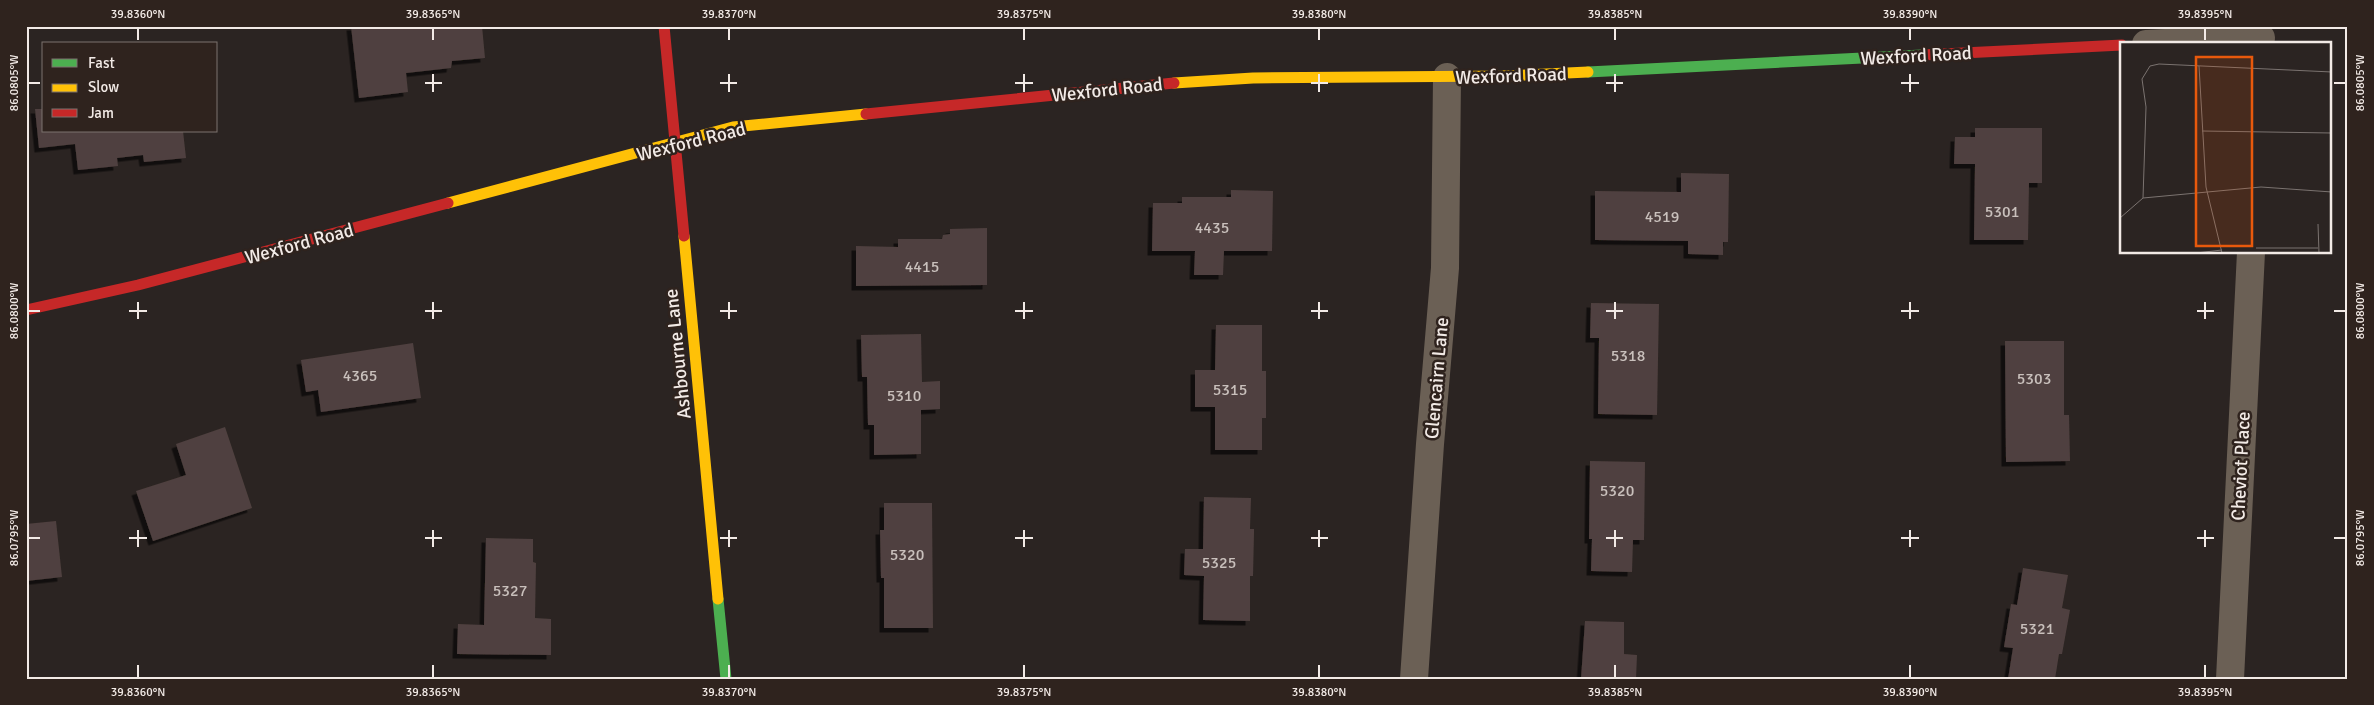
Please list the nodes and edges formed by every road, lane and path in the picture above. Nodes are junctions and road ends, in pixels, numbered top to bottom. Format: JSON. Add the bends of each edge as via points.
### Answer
{"nodes":[{"id":1,"x":664,"y":26,"type":"edge"},
{"id":2,"x":2262,"y":36,"type":"edge"},
{"id":3,"x":2175,"y":42,"type":"edge"},
{"id":4,"x":2120,"y":45,"type":"edge"},
{"id":5,"x":1447,"y":77,"type":"junction"},
{"id":6,"x":674,"y":144,"type":"junction"},
{"id":7,"x":2251,"y":254,"type":"edge"},
{"id":8,"x":26,"y":310,"type":"edge"},
{"id":9,"x":726,"y":679,"type":"edge"},
{"id":10,"x":1414,"y":679,"type":"edge"},
{"id":11,"x":2230,"y":679,"type":"edge"}],
"edges":[{"from":1,"to":6,"type":"street","name":"Ashbourne Lane"},
{"from":2,"to":3,"type":"street"},
{"from":4,"to":5,"type":"street","name":"Wexford Road"},
{"from":5,"to":6,"type":"street","name":"Wexford Road","via":[[1253,78],[1133,85],[733,127]]},
{"from":5,"to":10,"type":"street","name":"Glencairn Lane","via":[[1445,268]]},
{"from":6,"to":8,"type":"street","name":"Wexford Road","via":[[138,285]]},
{"from":6,"to":9,"type":"street","name":"Ashbourne Lane"},
{"from":7,"to":11,"type":"street","name":"Cheviot Place"}]}
